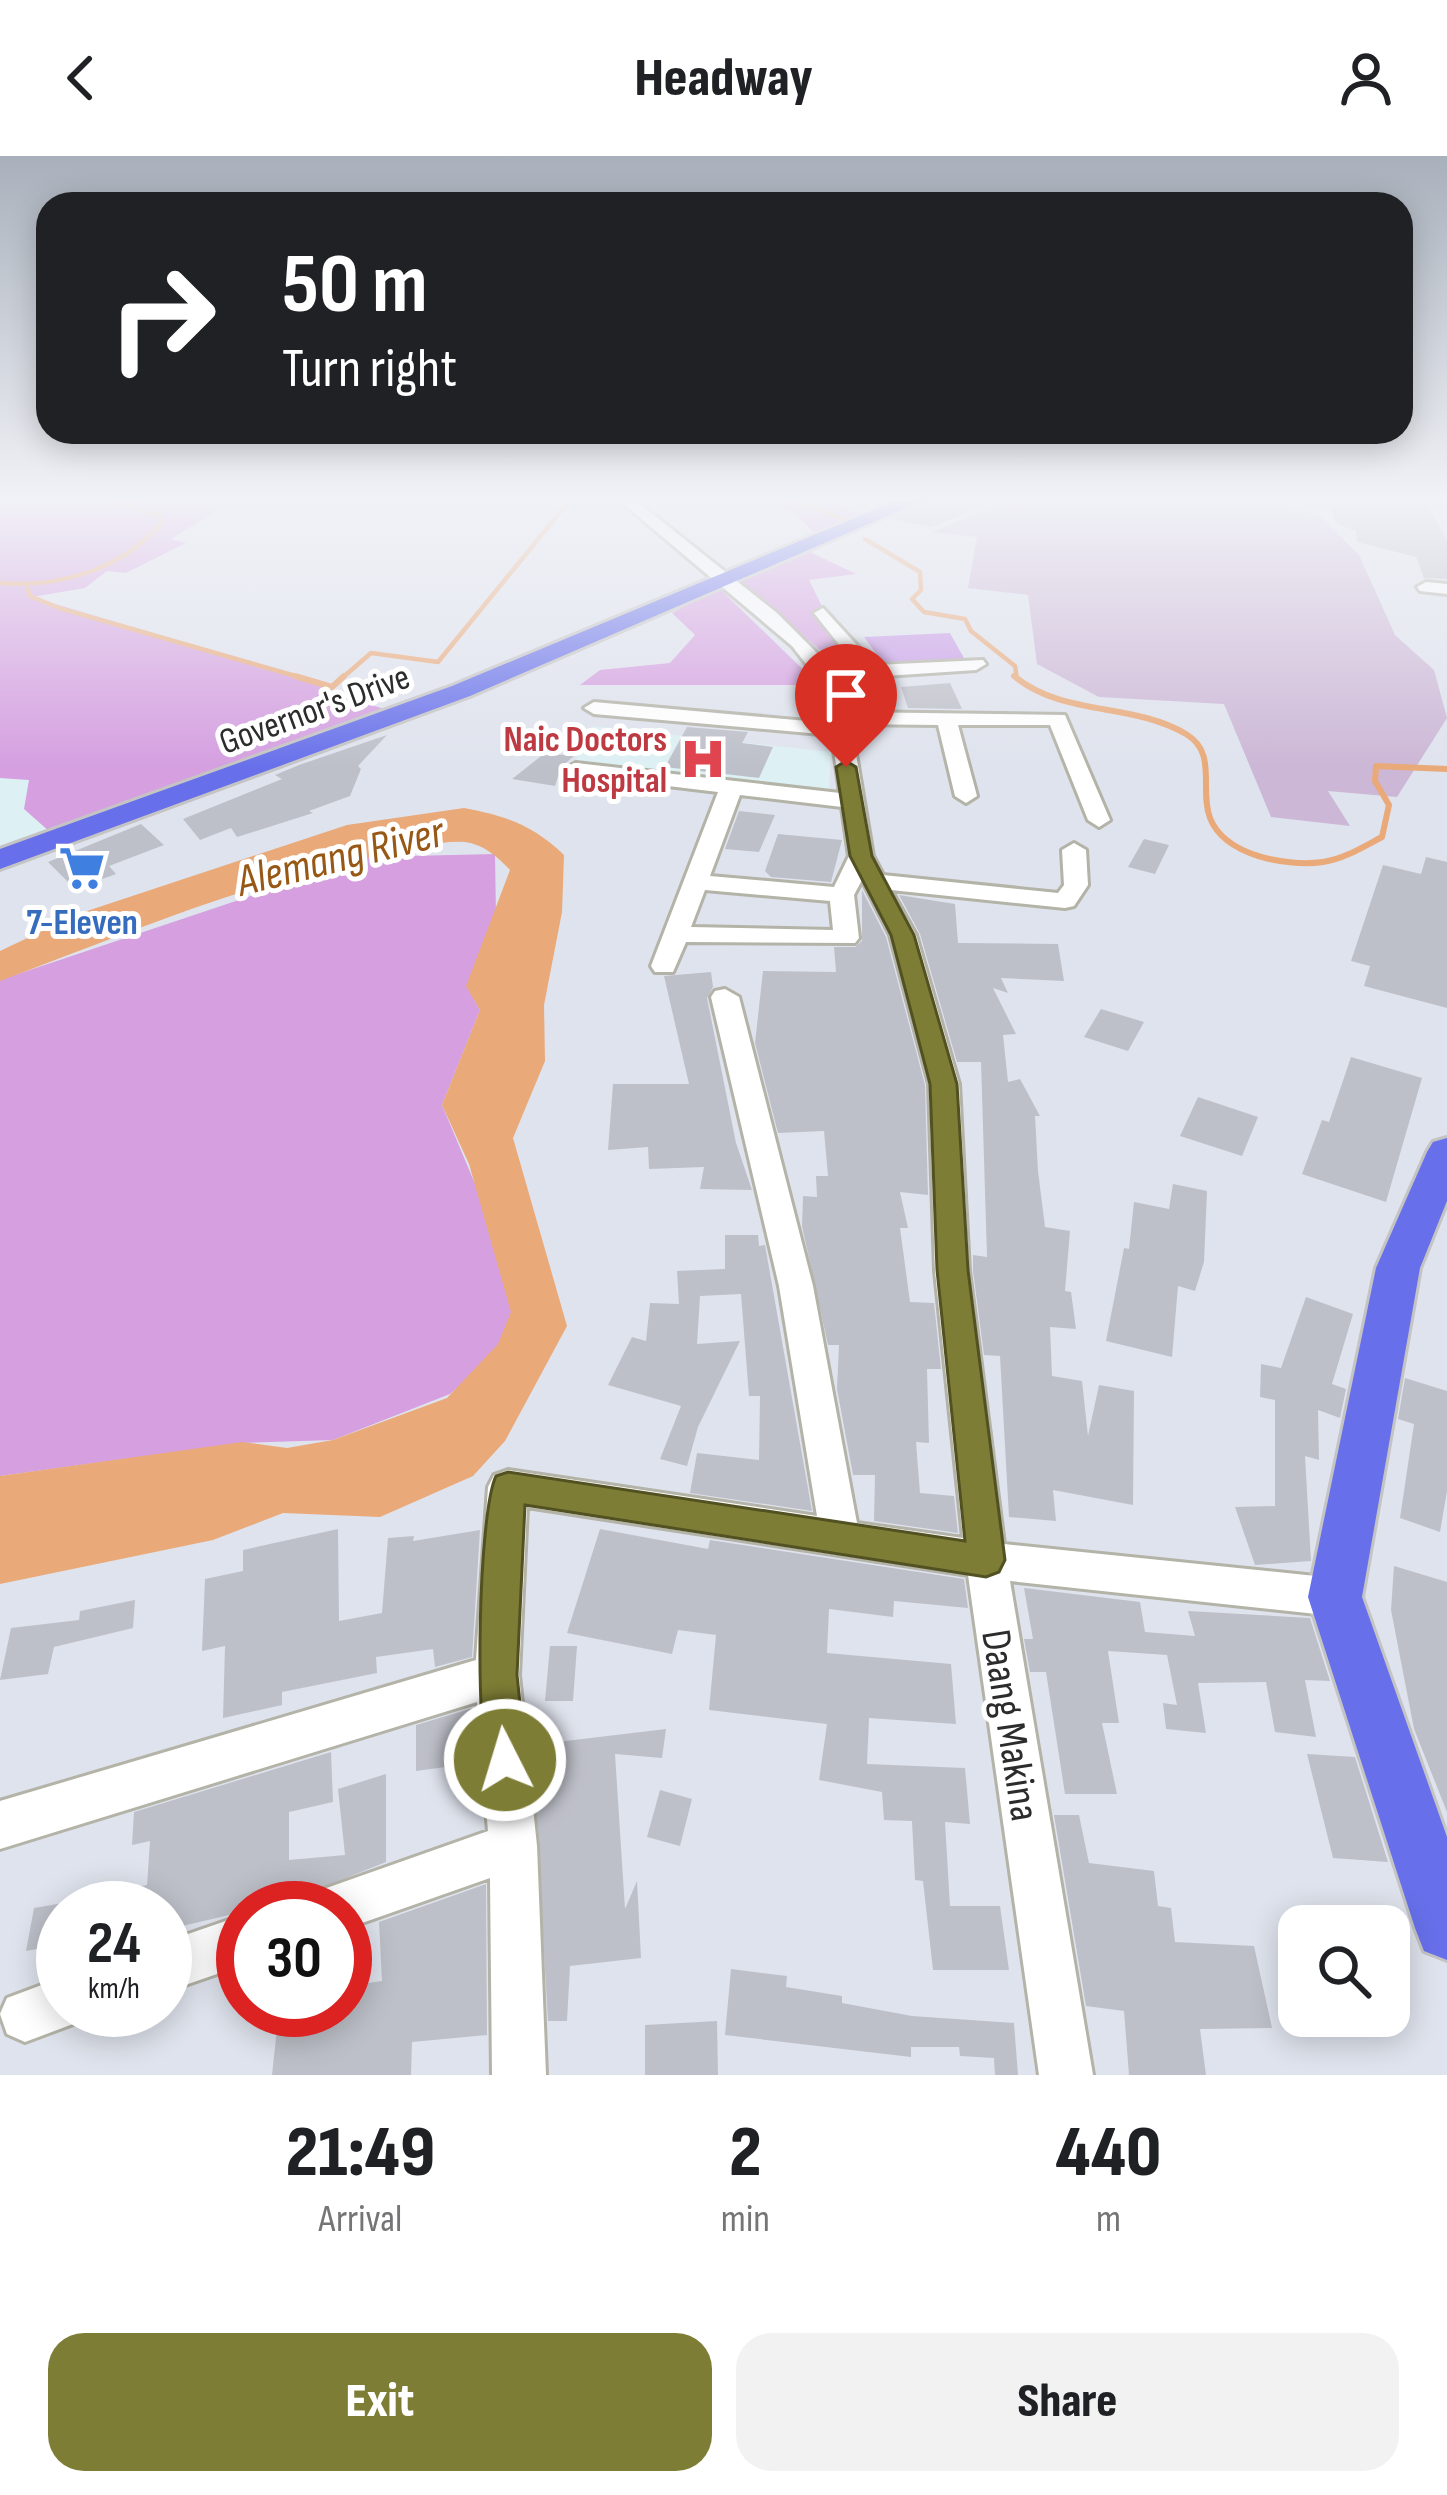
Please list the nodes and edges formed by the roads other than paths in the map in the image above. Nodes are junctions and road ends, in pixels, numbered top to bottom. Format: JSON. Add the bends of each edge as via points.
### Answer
{"nodes":[{"id":1,"x":698,"y":590,"type":"edge"},
{"id":2,"x":731,"y":590,"type":"edge"},
{"id":3,"x":823,"y":613,"type":"dead end"},
{"id":4,"x":976,"y":664,"type":"dead end"},
{"id":5,"x":870,"y":671,"type":"junction"},
{"id":6,"x":829,"y":674,"type":"junction"},
{"id":7,"x":594,"y":708,"type":"dead end"},
{"id":8,"x":947,"y":719,"type":"junction"},
{"id":9,"x":839,"y":724,"type":"junction"},
{"id":10,"x":576,"y":769,"type":"dead end"},
{"id":11,"x":731,"y":788,"type":"junction"},
{"id":12,"x":966,"y":796,"type":"dead end"},
{"id":13,"x":852,"y":801,"type":"junction"},
{"id":14,"x":1099,"y":820,"type":"dead end"},
{"id":15,"x":1074,"y":850,"type":"dead end"},
{"id":16,"x":0,"y":860,"type":"edge"},
{"id":17,"x":859,"y":877,"type":"junction"},
{"id":18,"x":695,"y":882,"type":"junction"},
{"id":19,"x":673,"y":934,"type":"junction"},
{"id":20,"x":664,"y":966,"type":"dead end"},
{"id":21,"x":725,"y":997,"type":"dead end"},
{"id":22,"x":1447,"y":1152,"type":"edge"},
{"id":23,"x":840,"y":1537,"type":"junction"},
{"id":24,"x":986,"y":1560,"type":"junction"},
{"id":25,"x":1335,"y":1598,"type":"junction"},
{"id":26,"x":497,"y":1675,"type":"junction"},
{"id":27,"x":0,"y":1825,"type":"edge"},
{"id":28,"x":513,"y":1846,"type":"junction"},
{"id":29,"x":372,"y":1895,"type":"edge"},
{"id":30,"x":1447,"y":1928,"type":"edge"},
{"id":31,"x":519,"y":2075,"type":"edge"},
{"id":32,"x":1066,"y":2075,"type":"edge"}],
"edges":[{"from":1,"to":16,"type":"main road","name":"Governor's Drive","via":[[461,691]]},
{"from":2,"to":6,"type":"street"},
{"from":3,"to":5,"type":"street"},
{"from":4,"to":5,"type":"street"},
{"from":5,"to":6,"type":"street"},
{"from":6,"to":9,"type":"street","name":"Daang Makina"},
{"from":7,"to":9,"type":"street"},
{"from":8,"to":9,"type":"street"},
{"from":8,"to":12,"type":"street"},
{"from":8,"to":14,"type":"street","via":[[1058,719]]},
{"from":9,"to":13,"type":"street","name":"Daang Makina"},
{"from":10,"to":11,"type":"street"},
{"from":11,"to":13,"type":"street"},
{"from":11,"to":18,"type":"street"},
{"from":13,"to":17,"type":"street","name":"Daang Makina"},
{"from":15,"to":17,"type":"street","via":[[1076,885],[1065,901]]},
{"from":17,"to":18,"type":"street"},
{"from":17,"to":19,"type":"street","via":[[846,938]]},
{"from":17,"to":24,"type":"street","name":"Daang Makina","via":[[902,935],[944,1084],[952,1270]]},
{"from":18,"to":19,"type":"street"},
{"from":19,"to":20,"type":"street"},
{"from":21,"to":23,"type":"street","via":[[796,1286]]},
{"from":22,"to":25,"type":"main road","via":[[1407,1245]]},
{"from":23,"to":24,"type":"street"},
{"from":23,"to":26,"type":"street","via":[[508,1487]]},
{"from":24,"to":25,"type":"street"},
{"from":24,"to":32,"type":"street","name":"Daang Makina"},
{"from":25,"to":30,"type":"main road"},
{"from":26,"to":27,"type":"street"},
{"from":26,"to":28,"type":"street"},
{"from":28,"to":29,"type":"street"},
{"from":28,"to":31,"type":"street"}]}
